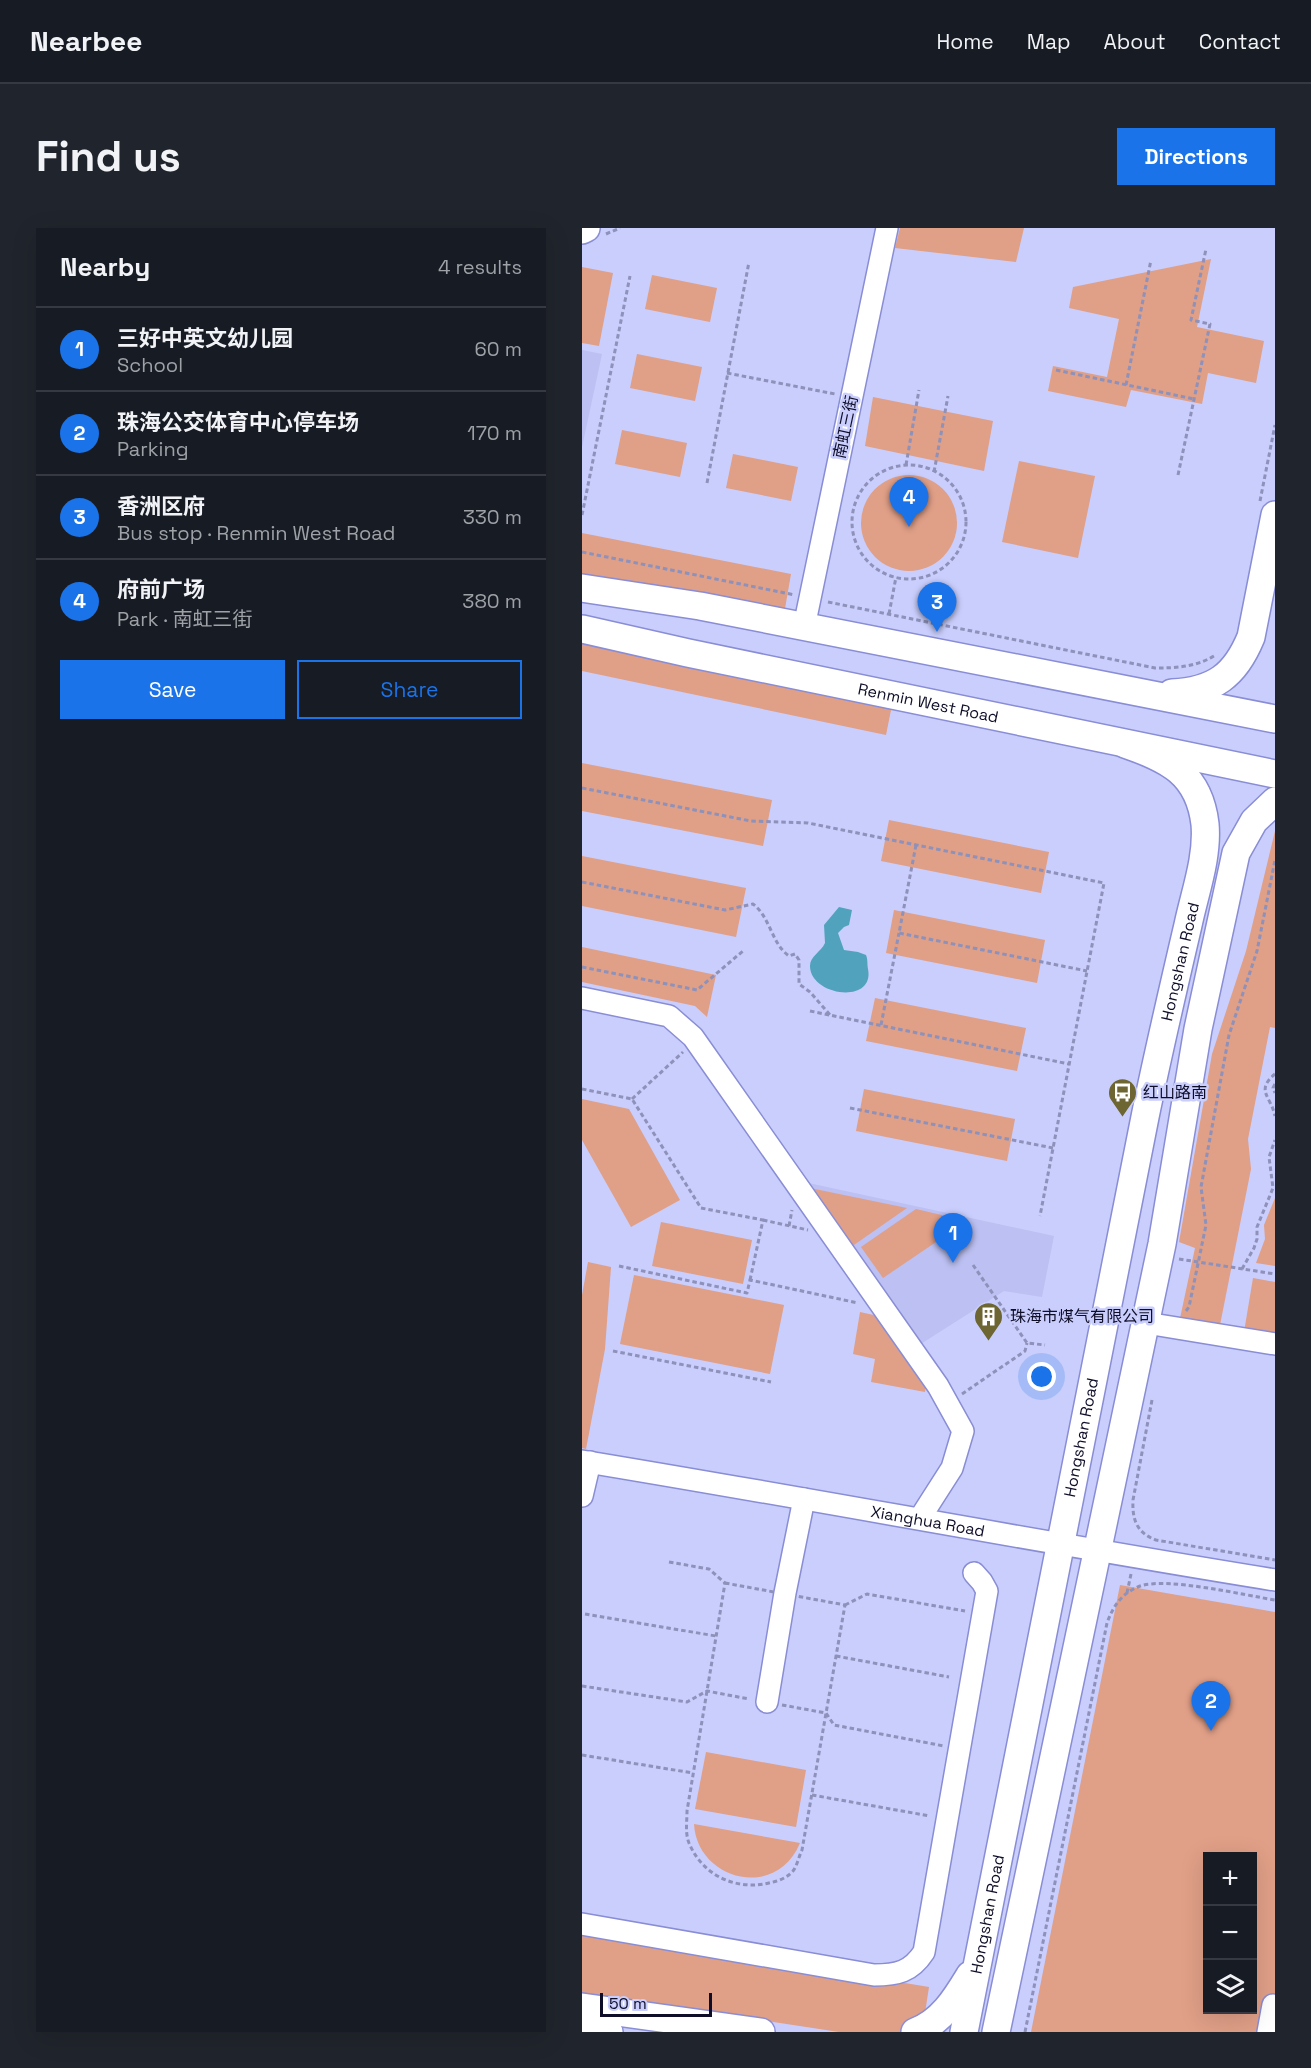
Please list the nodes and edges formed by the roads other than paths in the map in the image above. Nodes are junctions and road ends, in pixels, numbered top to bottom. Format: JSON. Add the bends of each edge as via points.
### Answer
{"nodes":[{"id":1,"x":887,"y":228,"type":"edge"},
{"id":2,"x":1275,"y":515,"type":"edge"},
{"id":3,"x":582,"y":588,"type":"edge"},
{"id":4,"x":804,"y":627,"type":"junction"},
{"id":5,"x":582,"y":629,"type":"edge"},
{"id":6,"x":1138,"y":692,"type":"junction"},
{"id":7,"x":1275,"y":719,"type":"edge"},
{"id":8,"x":1125,"y":744,"type":"junction"},
{"id":9,"x":1275,"y":774,"type":"edge"},
{"id":10,"x":1275,"y":801,"type":"edge"},
{"id":11,"x":582,"y":998,"type":"edge"},
{"id":12,"x":1146,"y":1323,"type":"junction"},
{"id":13,"x":1275,"y":1344,"type":"edge"},
{"id":14,"x":586,"y":1461,"type":"edge"},
{"id":15,"x":582,"y":1496,"type":"edge"},
{"id":16,"x":804,"y":1498,"type":"junction"},
{"id":17,"x":920,"y":1518,"type":"junction"},
{"id":18,"x":1059,"y":1544,"type":"junction"},
{"id":19,"x":1098,"y":1552,"type":"junction"},
{"id":20,"x":974,"y":1573,"type":"dead end"},
{"id":21,"x":1275,"y":1580,"type":"edge"},
{"id":22,"x":767,"y":1702,"type":"road end"},
{"id":23,"x":582,"y":1924,"type":"edge"},
{"id":24,"x":978,"y":1961,"type":"junction"},
{"id":25,"x":1275,"y":2006,"type":"edge"},
{"id":26,"x":582,"y":2007,"type":"edge"},
{"id":27,"x":582,"y":2028,"type":"edge"},
{"id":28,"x":609,"y":2032,"type":"edge"},
{"id":29,"x":761,"y":2032,"type":"edge"},
{"id":30,"x":915,"y":2032,"type":"edge"},
{"id":31,"x":964,"y":2032,"type":"edge"},
{"id":32,"x":996,"y":2032,"type":"edge"},
{"id":33,"x":1268,"y":2032,"type":"edge"}],
"edges":[{"from":1,"to":4,"type":"street","name":"南虹三街"},
{"from":2,"to":6,"type":"main road","via":[[1251,637],[1230,673],[1204,689],[1186,693]]},
{"from":3,"to":4,"type":"main road"},
{"from":4,"to":6,"type":"main road"},
{"from":5,"to":8,"type":"main road","name":"Renmin West Road"},
{"from":6,"to":7,"type":"main road"},
{"from":8,"to":9,"type":"main road","name":"Renmin West Road"},
{"from":8,"to":18,"type":"main road","name":"Hongshan Road","via":[[1178,768],[1201,806],[1206,845],[1153,1077]]},
{"from":10,"to":12,"type":"main road","name":"Hongshan Road","via":[[1254,821],[1236,853],[1198,1029]]},
{"from":11,"to":17,"type":"street","via":[[669,1016],[693,1037],[948,1403],[963,1431],[952,1468]]},
{"from":12,"to":13,"type":"street"},
{"from":12,"to":19,"type":"main road","name":"Hongshan Road"},
{"from":14,"to":15,"type":"street"},
{"from":14,"to":16,"type":"street","name":"Xianghua Road"},
{"from":16,"to":17,"type":"street","name":"Xianghua Road"},
{"from":16,"to":22,"type":"street"},
{"from":17,"to":18,"type":"street","name":"Xianghua Road"},
{"from":18,"to":19,"type":"street","name":"Xianghua Road"},
{"from":18,"to":24,"type":"main road","name":"Hongshan Road"},
{"from":19,"to":21,"type":"street","name":"Xianghua Road"},
{"from":19,"to":32,"type":"main road","name":"Hongshan Road"},
{"from":20,"to":23,"type":"street","via":[[987,1591],[924,1952],[918,1962],[901,1973],[874,1975]]},
{"from":24,"to":30,"type":"main road","via":[[954,2002],[928,2027]]},
{"from":24,"to":31,"type":"main road","name":"Hongshan Road"},
{"from":25,"to":33,"type":"street"},
{"from":26,"to":29,"type":"main road"},
{"from":27,"to":28,"type":"main road"}]}
